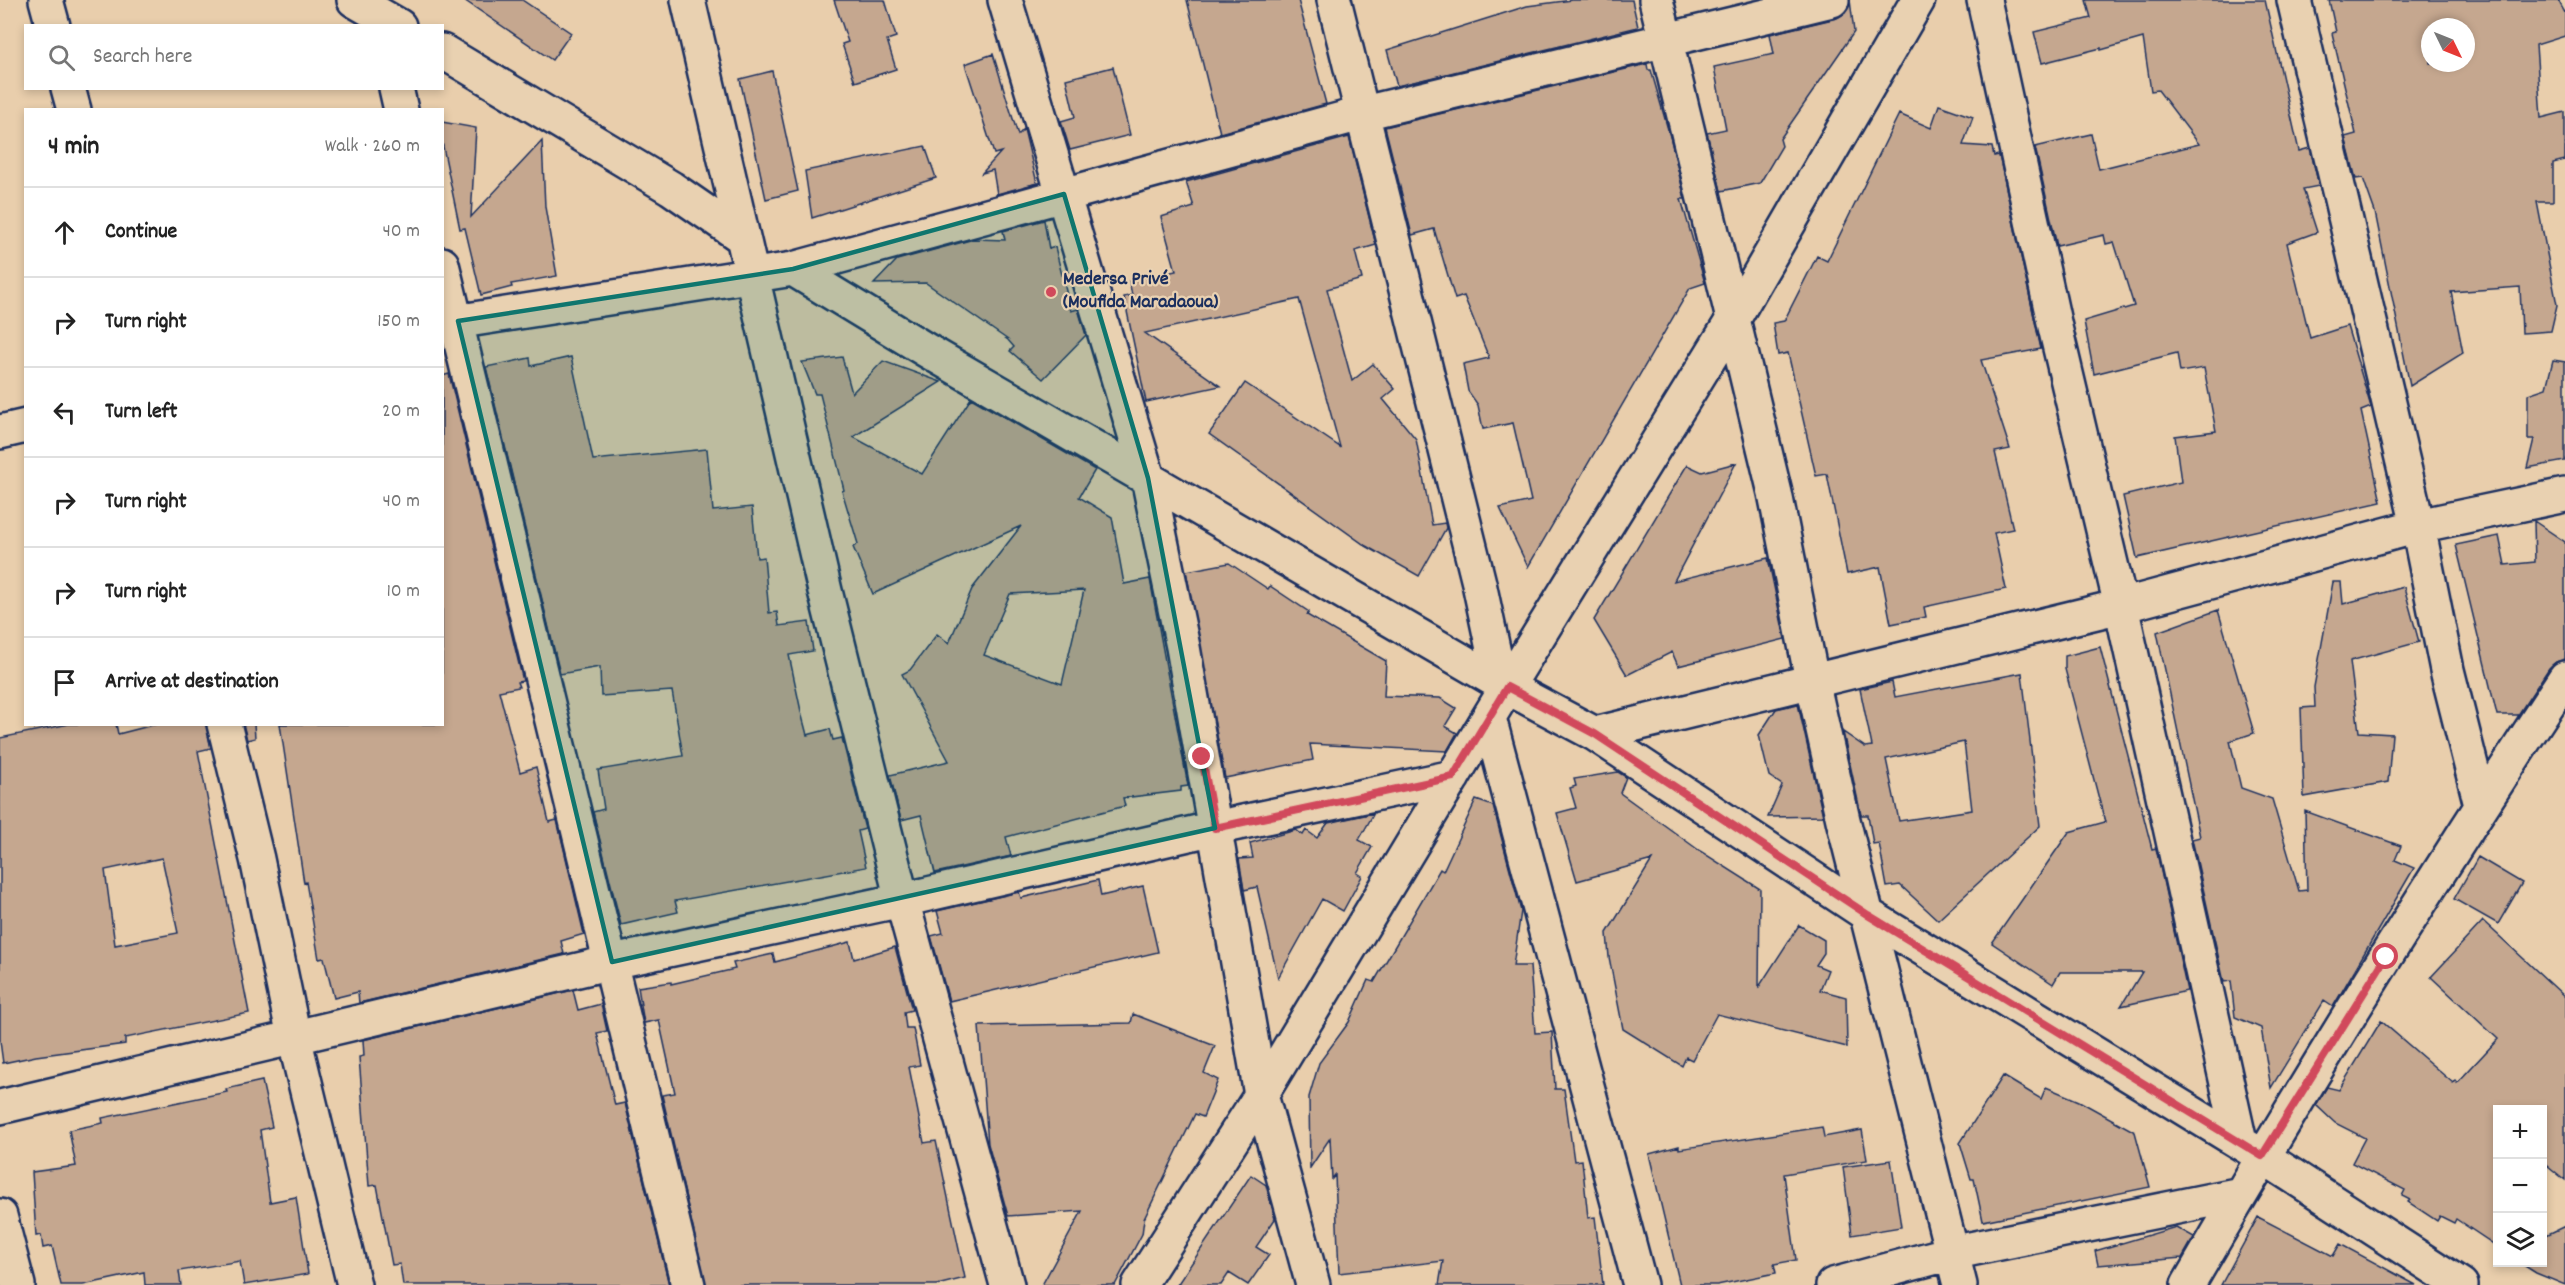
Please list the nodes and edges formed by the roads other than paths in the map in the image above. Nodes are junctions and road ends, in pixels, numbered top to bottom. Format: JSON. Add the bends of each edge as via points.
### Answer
{"nodes":[{"id":1,"x":46,"y":0,"type":"edge"},
{"id":2,"x":688,"y":0,"type":"edge"},
{"id":3,"x":1005,"y":0,"type":"edge"},
{"id":4,"x":1334,"y":0,"type":"edge"},
{"id":5,"x":1656,"y":0,"type":"edge"},
{"id":6,"x":1832,"y":0,"type":"edge"},
{"id":7,"x":1918,"y":0,"type":"edge"},
{"id":8,"x":1984,"y":0,"type":"edge"},
{"id":9,"x":2294,"y":0,"type":"edge"},
{"id":10,"x":52,"y":24,"type":"edge"},
{"id":11,"x":1666,"y":39,"type":"junction"},
{"id":12,"x":444,"y":52,"type":"edge"},
{"id":13,"x":69,"y":90,"type":"edge"},
{"id":14,"x":396,"y":90,"type":"edge"},
{"id":15,"x":73,"y":108,"type":"edge"},
{"id":16,"x":401,"y":108,"type":"edge"},
{"id":17,"x":1364,"y":112,"type":"junction"},
{"id":18,"x":1064,"y":194,"type":"junction"},
{"id":19,"x":742,"y":237,"type":"junction"},
{"id":20,"x":793,"y":268,"type":"junction"},
{"id":21,"x":753,"y":274,"type":"junction"},
{"id":22,"x":444,"y":278,"type":"edge"},
{"id":23,"x":1734,"y":318,"type":"junction"},
{"id":24,"x":450,"y":322,"type":"edge"},
{"id":25,"x":24,"y":426,"type":"edge"},
{"id":26,"x":0,"y":432,"type":"edge"},
{"id":27,"x":1148,"y":478,"type":"junction"},
{"id":28,"x":2565,"y":495,"type":"edge"},
{"id":29,"x":2418,"y":526,"type":"junction"},
{"id":30,"x":2121,"y":606,"type":"junction"},
{"id":31,"x":2565,"y":678,"type":"edge"},
{"id":32,"x":1812,"y":680,"type":"junction"},
{"id":33,"x":1503,"y":685,"type":"junction"},
{"id":34,"x":1489,"y":718,"type":"junction"},
{"id":35,"x":224,"y":726,"type":"edge"},
{"id":36,"x":1595,"y":734,"type":"junction"},
{"id":37,"x":1453,"y":777,"type":"junction"},
{"id":38,"x":2481,"y":805,"type":"junction"},
{"id":39,"x":1215,"y":828,"type":"junction"},
{"id":40,"x":902,"y":900,"type":"junction"},
{"id":41,"x":1868,"y":915,"type":"junction"},
{"id":42,"x":612,"y":962,"type":"junction"},
{"id":43,"x":294,"y":1037,"type":"junction"},
{"id":44,"x":1261,"y":1095,"type":"junction"},
{"id":45,"x":0,"y":1107,"type":"edge"},
{"id":46,"x":2251,"y":1149,"type":"junction"},
{"id":47,"x":2241,"y":1194,"type":"junction"},
{"id":48,"x":0,"y":1216,"type":"edge"},
{"id":49,"x":1951,"y":1253,"type":"junction"},
{"id":50,"x":18,"y":1285,"type":"edge"},
{"id":51,"x":354,"y":1285,"type":"edge"},
{"id":52,"x":688,"y":1285,"type":"edge"},
{"id":53,"x":1007,"y":1285,"type":"edge"},
{"id":54,"x":1139,"y":1285,"type":"edge"},
{"id":55,"x":1313,"y":1285,"type":"edge"},
{"id":56,"x":1640,"y":1285,"type":"edge"},
{"id":57,"x":1833,"y":1285,"type":"edge"},
{"id":58,"x":1960,"y":1285,"type":"edge"},
{"id":59,"x":2188,"y":1285,"type":"edge"},
{"id":60,"x":2461,"y":1285,"type":"edge"}],
"edges":[{"from":1,"to":10,"type":"street"},
{"from":2,"to":19,"type":"street"},
{"from":3,"to":18,"type":"street"},
{"from":4,"to":17,"type":"street"},
{"from":5,"to":11,"type":"street"},
{"from":6,"to":11,"type":"street"},
{"from":7,"to":23,"type":"street"},
{"from":8,"to":30,"type":"street"},
{"from":9,"to":29,"type":"street"},
{"from":11,"to":17,"type":"street"},
{"from":11,"to":23,"type":"street"},
{"from":12,"to":19,"type":"street","via":[[671,188]]},
{"from":13,"to":15,"type":"street"},
{"from":14,"to":16,"type":"street"},
{"from":17,"to":18,"type":"street"},
{"from":17,"to":33,"type":"street"},
{"from":18,"to":20,"type":"street"},
{"from":18,"to":27,"type":"street"},
{"from":19,"to":21,"type":"street"},
{"from":20,"to":21,"type":"street"},
{"from":20,"to":27,"type":"street"},
{"from":21,"to":24,"type":"street"},
{"from":21,"to":40,"type":"street","via":[[825,591]]},
{"from":22,"to":24,"type":"street"},
{"from":23,"to":32,"type":"street","via":[[1775,493]]},
{"from":23,"to":33,"type":"street"},
{"from":24,"to":42,"type":"street"},
{"from":25,"to":26,"type":"street"},
{"from":27,"to":33,"type":"street"},
{"from":27,"to":39,"type":"street"},
{"from":28,"to":29,"type":"street"},
{"from":29,"to":30,"type":"street"},
{"from":29,"to":38,"type":"street","via":[[2447,670]]},
{"from":30,"to":32,"type":"street"},
{"from":30,"to":46,"type":"street"},
{"from":31,"to":38,"type":"street"},
{"from":32,"to":36,"type":"street"},
{"from":32,"to":41,"type":"street"},
{"from":33,"to":34,"type":"street"},
{"from":33,"to":36,"type":"street"},
{"from":34,"to":37,"type":"street"},
{"from":34,"to":56,"type":"street"},
{"from":35,"to":43,"type":"street"},
{"from":36,"to":41,"type":"street"},
{"from":37,"to":39,"type":"street"},
{"from":37,"to":44,"type":"street"},
{"from":38,"to":46,"type":"street"},
{"from":39,"to":40,"type":"street"},
{"from":39,"to":44,"type":"street"},
{"from":40,"to":42,"type":"street"},
{"from":40,"to":53,"type":"street"},
{"from":41,"to":46,"type":"street"},
{"from":41,"to":49,"type":"street"},
{"from":42,"to":43,"type":"street"},
{"from":42,"to":52,"type":"street"},
{"from":43,"to":45,"type":"street"},
{"from":43,"to":51,"type":"street"},
{"from":44,"to":54,"type":"street"},
{"from":44,"to":55,"type":"street"},
{"from":46,"to":47,"type":"street"},
{"from":46,"to":60,"type":"street"},
{"from":47,"to":49,"type":"street"},
{"from":47,"to":59,"type":"street"},
{"from":48,"to":50,"type":"street"},
{"from":49,"to":57,"type":"street"},
{"from":49,"to":58,"type":"street"}]}
